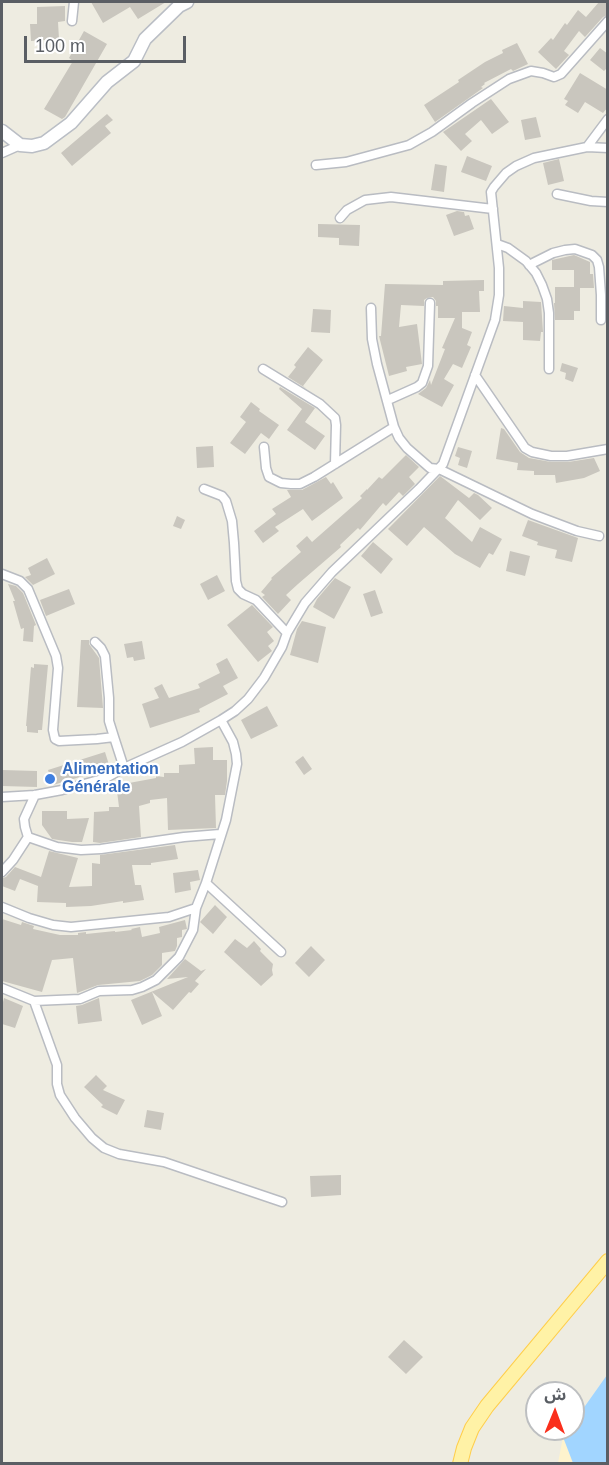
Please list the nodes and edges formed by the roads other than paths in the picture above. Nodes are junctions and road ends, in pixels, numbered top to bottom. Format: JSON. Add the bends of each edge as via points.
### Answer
{"nodes":[{"id":1,"x":74,"y":2,"type":"edge"},
{"id":2,"x":187,"y":2,"type":"edge"},
{"id":3,"x":72,"y":21,"type":"dead end"},
{"id":4,"x":608,"y":21,"type":"edge"},
{"id":5,"x":608,"y":119,"type":"edge"},
{"id":6,"x":2,"y":131,"type":"edge"},
{"id":7,"x":21,"y":145,"type":"junction"},
{"id":8,"x":587,"y":147,"type":"junction"},
{"id":9,"x":608,"y":148,"type":"edge"},
{"id":10,"x":2,"y":153,"type":"edge"},
{"id":11,"x":316,"y":165,"type":"dead end"},
{"id":12,"x":557,"y":194,"type":"dead end"},
{"id":13,"x":608,"y":202,"type":"edge"},
{"id":14,"x":493,"y":209,"type":"junction"},
{"id":15,"x":340,"y":218,"type":"dead end"},
{"id":16,"x":497,"y":244,"type":"junction"},
{"id":17,"x":529,"y":265,"type":"junction"},
{"id":18,"x":430,"y":303,"type":"dead end"},
{"id":19,"x":372,"y":308,"type":"dead end"},
{"id":20,"x":601,"y":320,"type":"dead end"},
{"id":21,"x":263,"y":369,"type":"dead end"},
{"id":22,"x":549,"y":369,"type":"dead end"},
{"id":23,"x":475,"y":375,"type":"junction"},
{"id":24,"x":388,"y":400,"type":"junction"},
{"id":25,"x":394,"y":427,"type":"junction"},
{"id":26,"x":264,"y":447,"type":"dead end"},
{"id":27,"x":608,"y":449,"type":"edge"},
{"id":28,"x":335,"y":464,"type":"junction"},
{"id":29,"x":440,"y":469,"type":"junction"},
{"id":30,"x":204,"y":489,"type":"dead end"},
{"id":31,"x":599,"y":536,"type":"dead end"},
{"id":32,"x":2,"y":574,"type":"edge"},
{"id":33,"x":287,"y":633,"type":"junction"},
{"id":34,"x":95,"y":642,"type":"dead end"},
{"id":35,"x":221,"y":720,"type":"junction"},
{"id":36,"x":114,"y":737,"type":"junction"},
{"id":37,"x":124,"y":768,"type":"junction"},
{"id":38,"x":35,"y":795,"type":"junction"},
{"id":39,"x":2,"y":797,"type":"edge"},
{"id":40,"x":220,"y":834,"type":"junction"},
{"id":41,"x":28,"y":837,"type":"junction"},
{"id":42,"x":2,"y":872,"type":"edge"},
{"id":43,"x":206,"y":883,"type":"junction"},
{"id":44,"x":2,"y":907,"type":"edge"},
{"id":45,"x":196,"y":908,"type":"junction"},
{"id":46,"x":281,"y":952,"type":"dead end"},
{"id":47,"x":2,"y":988,"type":"edge"},
{"id":48,"x":34,"y":1001,"type":"junction"},
{"id":49,"x":282,"y":1203,"type":"dead end"},
{"id":50,"x":608,"y":1261,"type":"edge"},
{"id":51,"x":460,"y":1464,"type":"edge"}],
"edges":[{"from":1,"to":3,"type":"street"},
{"from":2,"to":7,"type":"main road","via":[[145,39],[134,61],[107,82],[71,123],[44,143]]},
{"from":4,"to":11,"type":"street","via":[[561,74],[554,77],[531,71],[509,79],[409,145],[346,162]]},
{"from":5,"to":8,"type":"street"},
{"from":6,"to":7,"type":"main road"},
{"from":7,"to":10,"type":"street"},
{"from":8,"to":9,"type":"street"},
{"from":8,"to":14,"type":"street","via":[[543,155],[516,166],[491,192]]},
{"from":12,"to":13,"type":"street"},
{"from":14,"to":15,"type":"street","via":[[391,197],[365,200]]},
{"from":14,"to":16,"type":"street"},
{"from":16,"to":17,"type":"street"},
{"from":16,"to":23,"type":"street","via":[[499,295],[495,320]]},
{"from":17,"to":20,"type":"street","via":[[565,250],[592,255],[600,267]]},
{"from":17,"to":22,"type":"street","via":[[547,299]]},
{"from":18,"to":24,"type":"street","via":[[423,383]]},
{"from":19,"to":24,"type":"street","via":[[372,339]]},
{"from":21,"to":28,"type":"street","via":[[320,404],[335,418]]},
{"from":23,"to":27,"type":"street","via":[[525,448],[532,452],[567,456]]},
{"from":23,"to":29,"type":"street"},
{"from":24,"to":25,"type":"street"},
{"from":25,"to":28,"type":"street"},
{"from":25,"to":29,"type":"street","via":[[413,454],[430,468]]},
{"from":26,"to":28,"type":"street","via":[[269,477],[281,483],[300,484]]},
{"from":29,"to":31,"type":"street","via":[[532,514]]},
{"from":29,"to":33,"type":"street","via":[[332,572],[305,603]]},
{"from":30,"to":33,"type":"street","via":[[226,501],[232,521],[238,589],[256,600]]},
{"from":32,"to":36,"type":"street","via":[[20,581],[28,590],[56,656],[54,739]]},
{"from":33,"to":35,"type":"street","via":[[248,699]]},
{"from":34,"to":36,"type":"street","via":[[105,656],[109,721]]},
{"from":35,"to":37,"type":"street"},
{"from":35,"to":40,"type":"street","via":[[233,742],[237,764]]},
{"from":36,"to":37,"type":"street"},
{"from":37,"to":38,"type":"street","via":[[106,778]]},
{"from":38,"to":39,"type":"street"},
{"from":38,"to":41,"type":"street","via":[[24,819]]},
{"from":40,"to":41,"type":"street","via":[[81,850]]},
{"from":40,"to":43,"type":"street"},
{"from":41,"to":42,"type":"street"},
{"from":43,"to":45,"type":"street"},
{"from":43,"to":46,"type":"street"},
{"from":44,"to":45,"type":"street","via":[[70,927],[169,917]]},
{"from":45,"to":48,"type":"street","via":[[193,930],[179,957],[151,983],[132,990],[99,991],[80,999]]},
{"from":47,"to":48,"type":"street"},
{"from":48,"to":49,"type":"street","via":[[57,1065],[60,1095],[81,1125],[104,1148],[164,1162]]},
{"from":50,"to":51,"type":"main road","via":[[487,1406],[472,1428]]}]}
